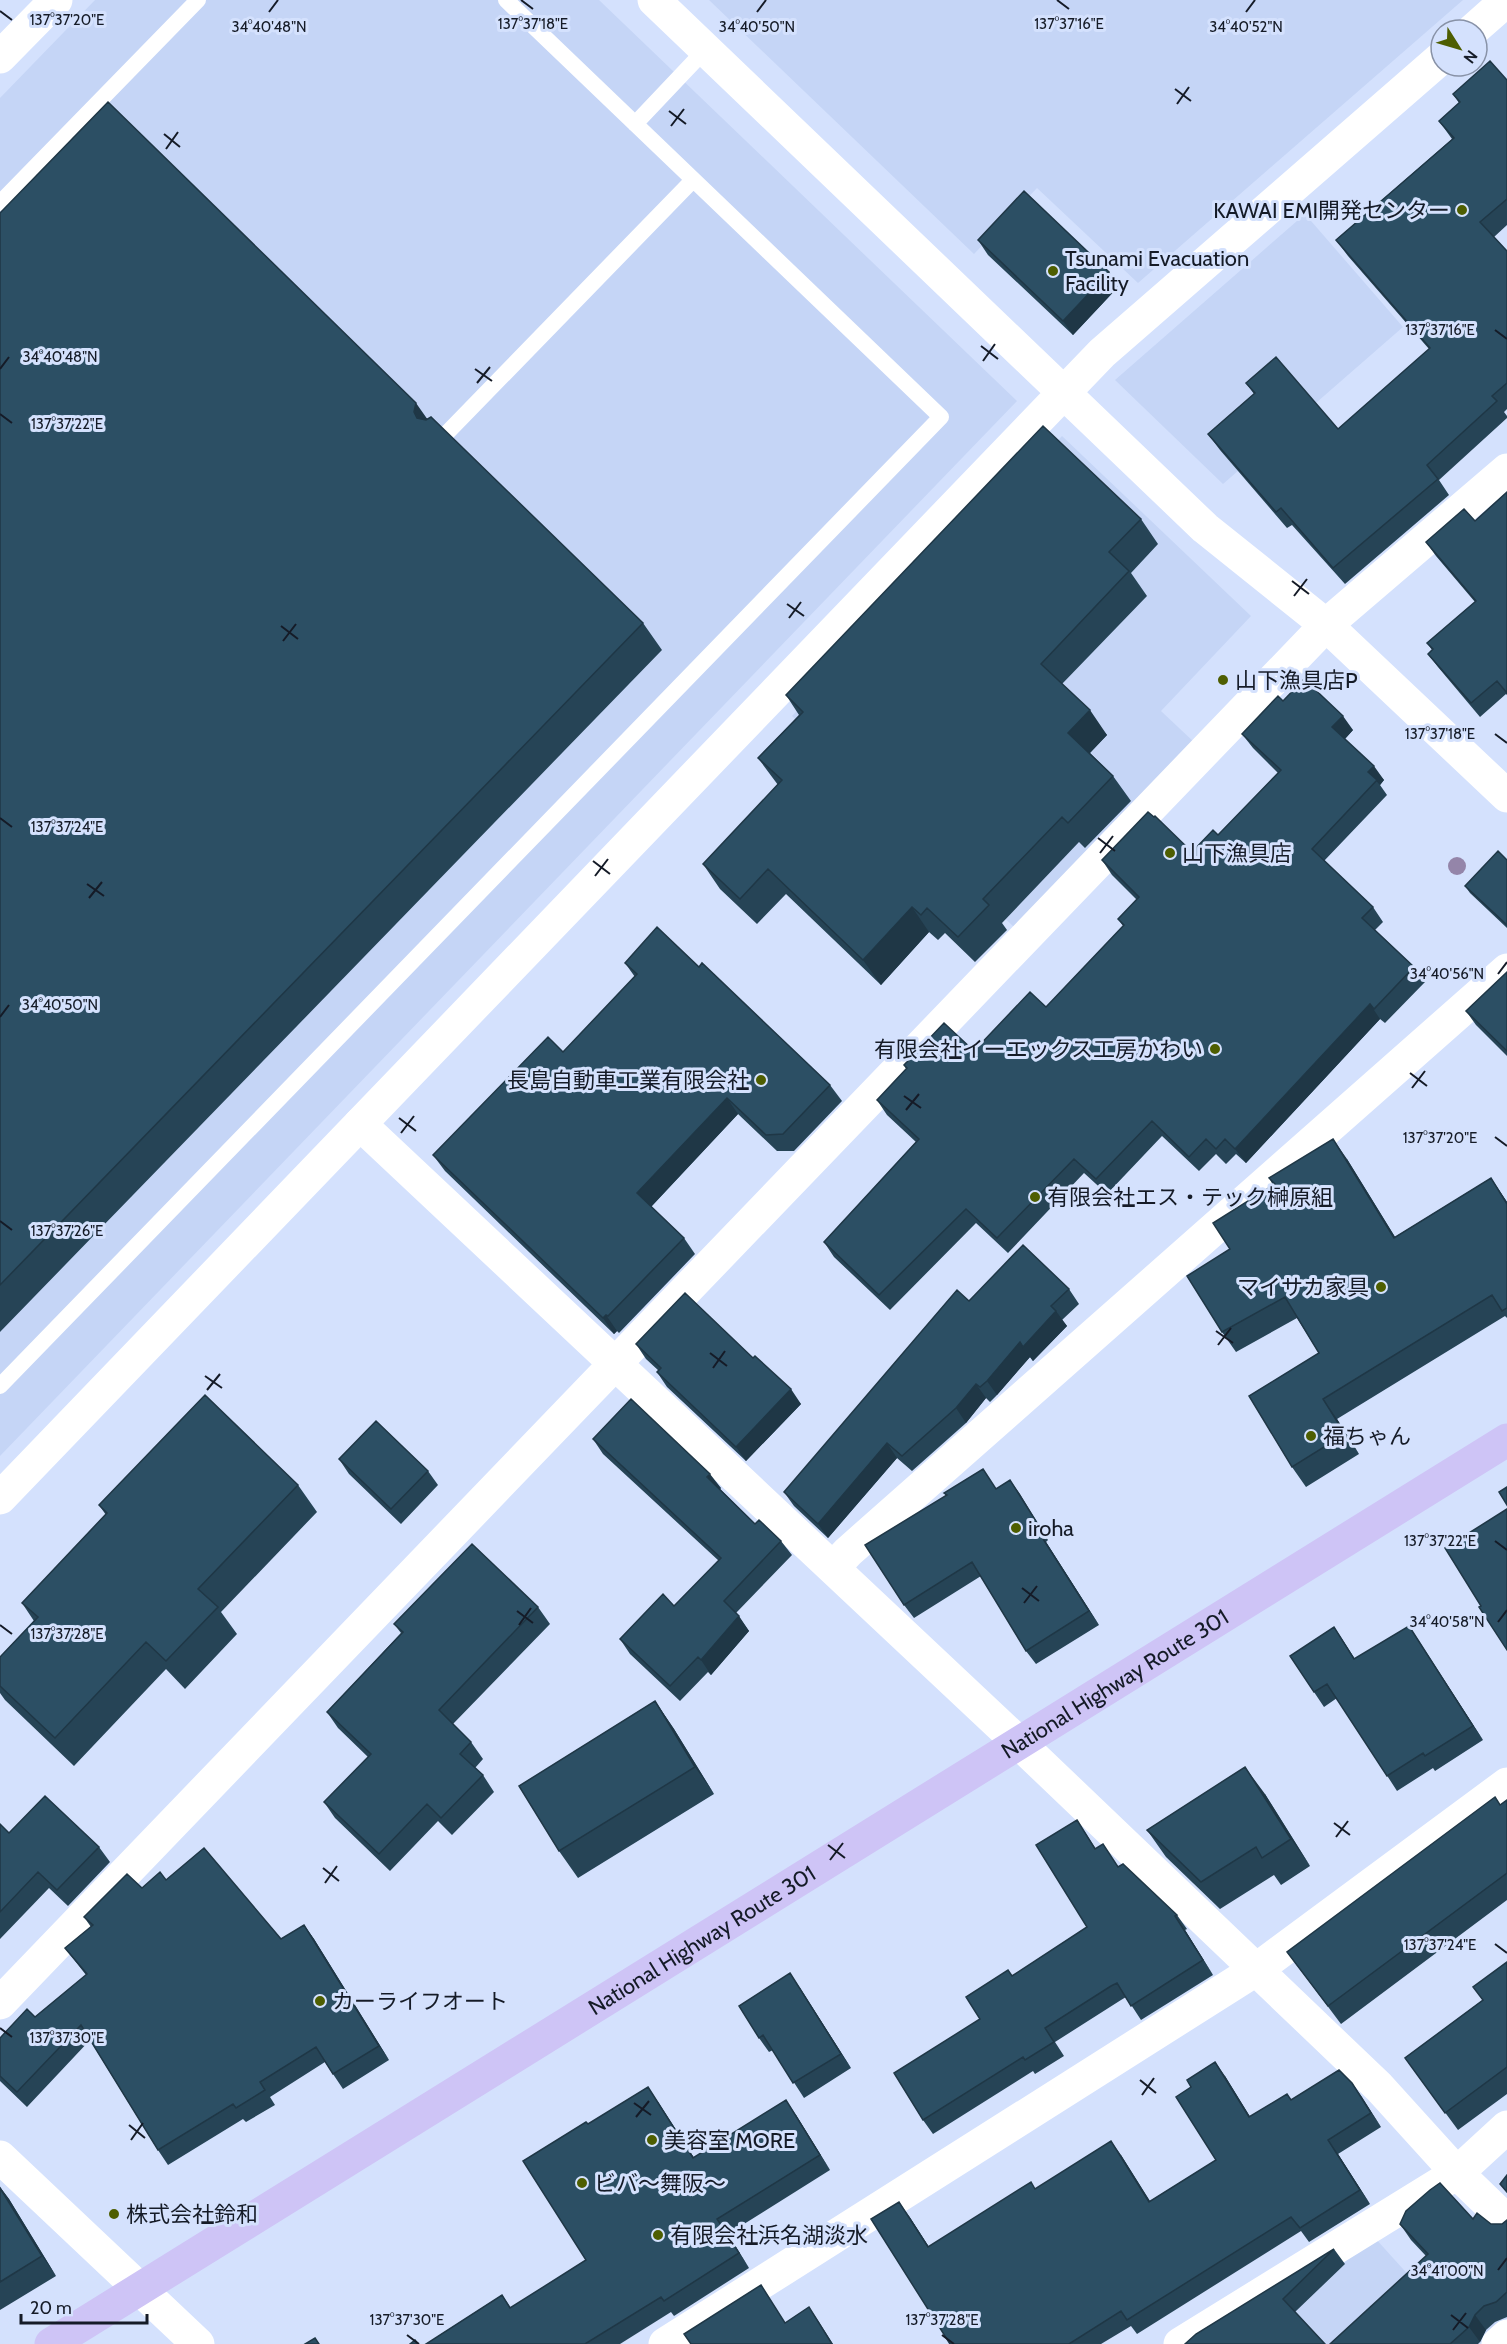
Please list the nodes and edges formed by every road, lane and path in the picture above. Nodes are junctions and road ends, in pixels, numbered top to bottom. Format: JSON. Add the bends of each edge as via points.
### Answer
{"nodes":[{"id":1,"x":56,"y":0,"type":"edge"},
{"id":2,"x":198,"y":0,"type":"edge"},
{"id":3,"x":506,"y":0,"type":"edge"},
{"id":4,"x":654,"y":0,"type":"edge"},
{"id":5,"x":1507,"y":0,"type":"edge"},
{"id":6,"x":1487,"y":18,"type":"edge"},
{"id":7,"x":706,"y":49,"type":"junction"},
{"id":8,"x":0,"y":57,"type":"edge"},
{"id":9,"x":1429,"y":67,"type":"edge"},
{"id":10,"x":635,"y":124,"type":"junction"},
{"id":11,"x":693,"y":180,"type":"junction"},
{"id":12,"x":0,"y":203,"type":"edge"},
{"id":13,"x":1064,"y":393,"type":"junction"},
{"id":14,"x":443,"y":437,"type":"edge"},
{"id":15,"x":1507,"y":470,"type":"edge"},
{"id":16,"x":1326,"y":625,"type":"junction"},
{"id":17,"x":1507,"y":796,"type":"edge"},
{"id":18,"x":1507,"y":970,"type":"edge"},
{"id":19,"x":360,"y":1124,"type":"junction"},
{"id":20,"x":615,"y":1364,"type":"junction"},
{"id":21,"x":0,"y":1386,"type":"edge"},
{"id":22,"x":1507,"y":1440,"type":"edge"},
{"id":23,"x":0,"y":1497,"type":"edge"},
{"id":24,"x":833,"y":1568,"type":"junction"},
{"id":25,"x":1019,"y":1743,"type":"junction"},
{"id":26,"x":1507,"y":1784,"type":"edge"},
{"id":27,"x":1257,"y":1969,"type":"junction"},
{"id":28,"x":0,"y":2003,"type":"edge"},
{"id":29,"x":1507,"y":2127,"type":"edge"},
{"id":30,"x":0,"y":2157,"type":"edge"},
{"id":31,"x":1457,"y":2173,"type":"junction"},
{"id":32,"x":1507,"y":2221,"type":"edge"},
{"id":33,"x":140,"y":2289,"type":"junction"},
{"id":34,"x":1507,"y":2336,"type":"edge"},
{"id":35,"x":51,"y":2344,"type":"edge"},
{"id":36,"x":198,"y":2344,"type":"edge"},
{"id":37,"x":666,"y":2344,"type":"edge"},
{"id":38,"x":1180,"y":2344,"type":"edge"},
{"id":39,"x":1498,"y":2344,"type":"edge"}],
"edges":[{"from":1,"to":8,"type":"street"},
{"from":2,"to":12,"type":"lane"},
{"from":3,"to":10,"type":"lane"},
{"from":4,"to":7,"type":"street"},
{"from":5,"to":6,"type":"street"},
{"from":7,"to":10,"type":"lane"},
{"from":7,"to":13,"type":"street"},
{"from":9,"to":13,"type":"street","via":[[1107,348]]},
{"from":10,"to":11,"type":"lane"},
{"from":11,"to":14,"type":"lane"},
{"from":11,"to":21,"type":"lane","via":[[941,417]]},
{"from":13,"to":16,"type":"street","via":[[1205,528]]},
{"from":13,"to":19,"type":"street"},
{"from":15,"to":16,"type":"street"},
{"from":16,"to":17,"type":"street"},
{"from":16,"to":20,"type":"street"},
{"from":18,"to":24,"type":"street"},
{"from":19,"to":20,"type":"street"},
{"from":19,"to":23,"type":"street"},
{"from":20,"to":24,"type":"street"},
{"from":20,"to":28,"type":"street"},
{"from":22,"to":25,"type":"highway","name":"National Highway Route 301"},
{"from":24,"to":25,"type":"street"},
{"from":25,"to":27,"type":"street"},
{"from":25,"to":33,"type":"highway","name":"National Highway Route 301"},
{"from":26,"to":27,"type":"street"},
{"from":27,"to":31,"type":"street","via":[[1379,2086]]},
{"from":27,"to":37,"type":"street"},
{"from":29,"to":31,"type":"street"},
{"from":30,"to":33,"type":"street"},
{"from":31,"to":32,"type":"street"},
{"from":31,"to":38,"type":"street"},
{"from":33,"to":35,"type":"highway","name":"National Highway Route 301"},
{"from":33,"to":36,"type":"street"},
{"from":34,"to":39,"type":"street"}]}
